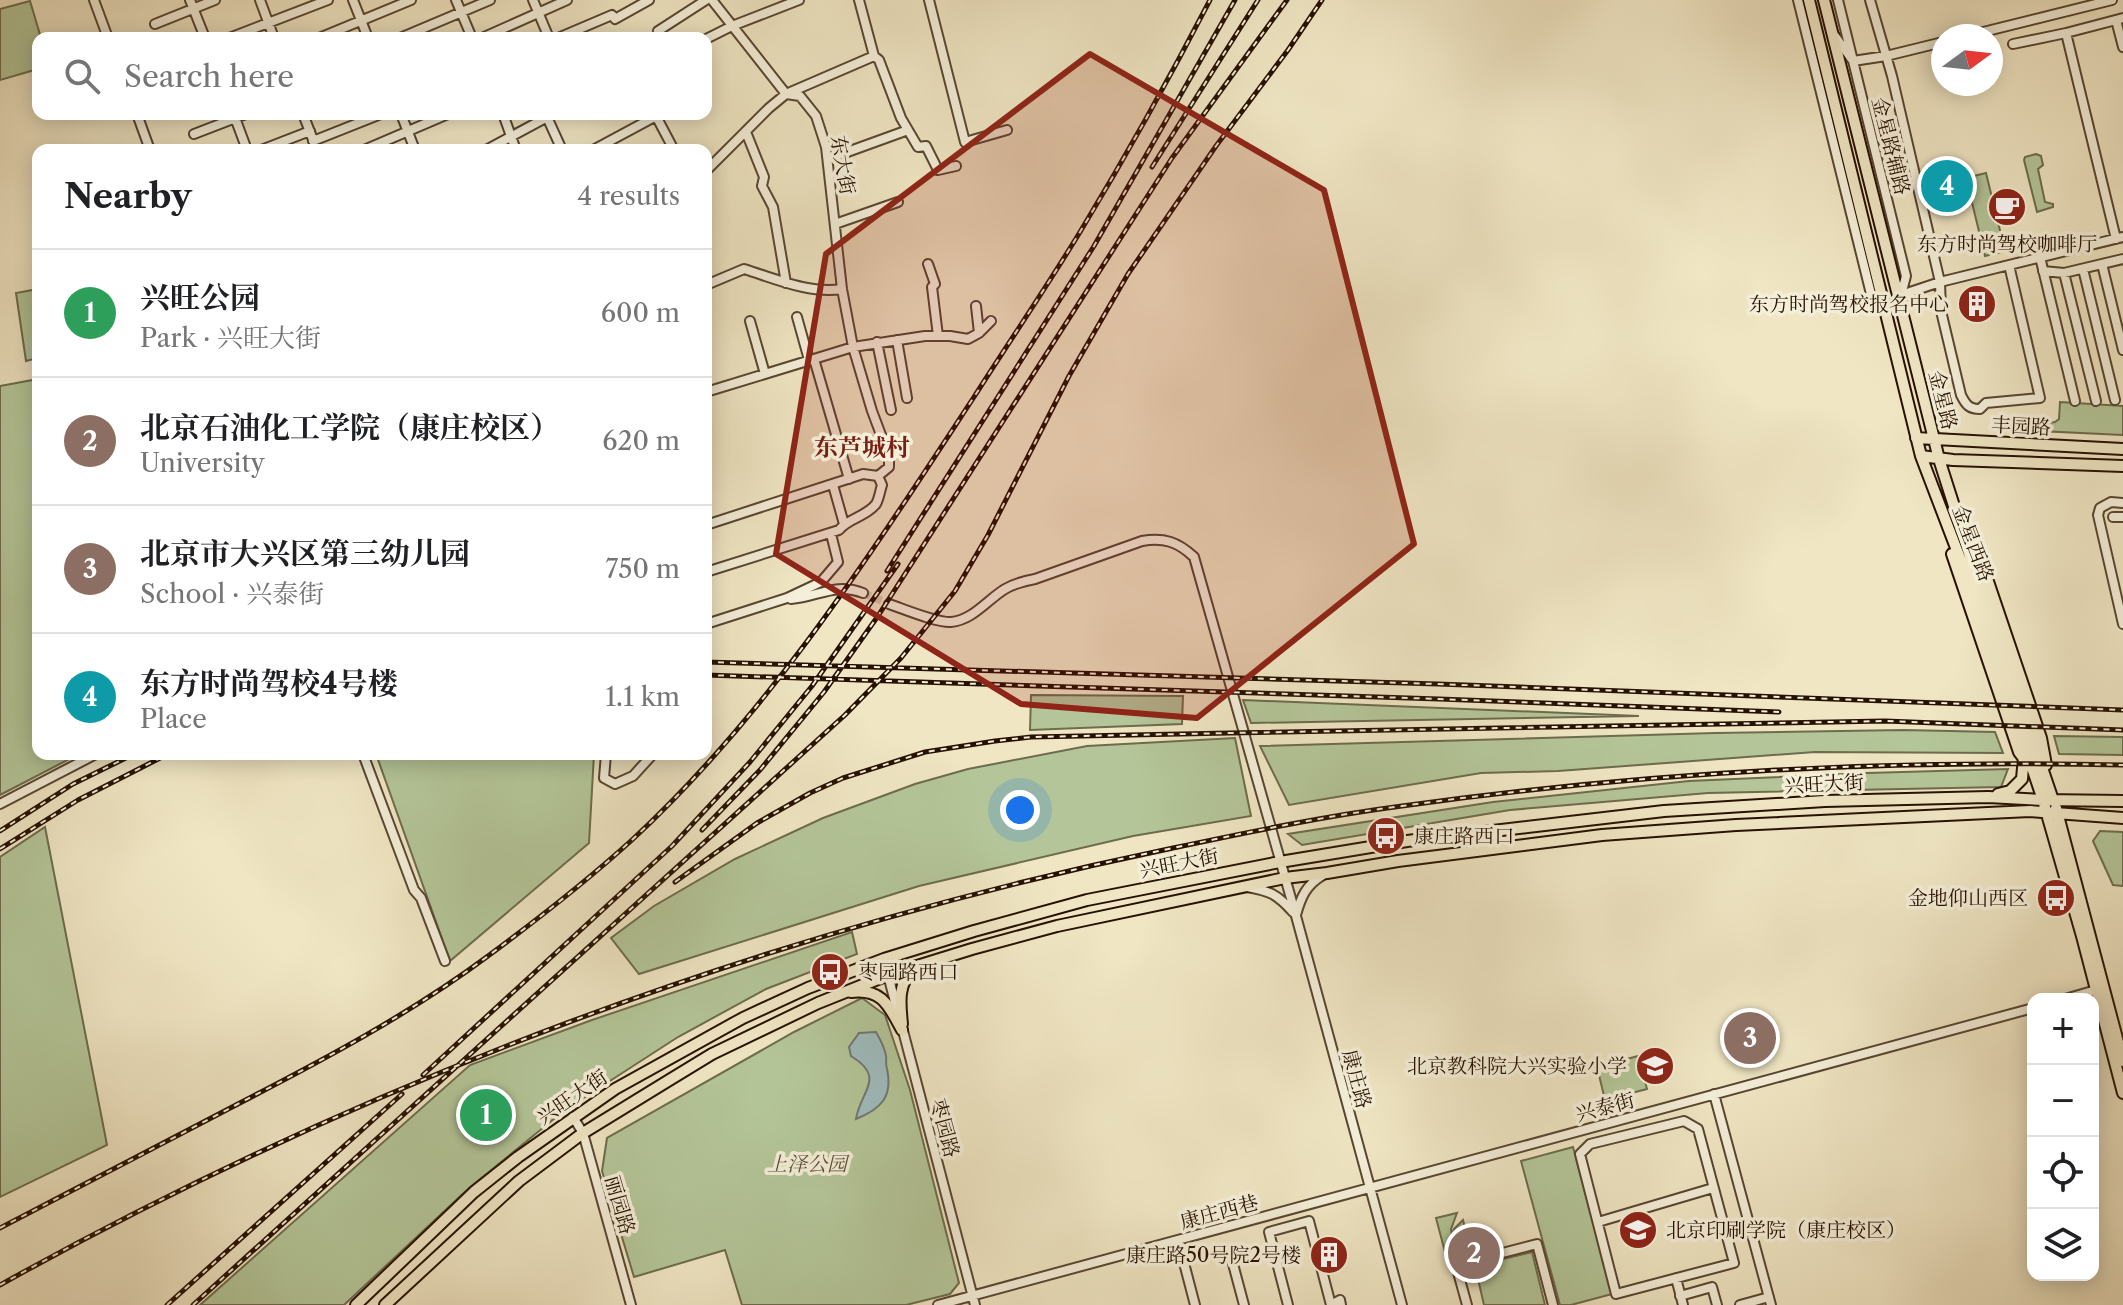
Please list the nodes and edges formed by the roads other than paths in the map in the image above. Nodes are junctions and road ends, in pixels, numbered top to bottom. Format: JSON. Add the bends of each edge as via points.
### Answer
{"nodes":[{"id":1,"x":94,"y":0,"type":"edge"},
{"id":2,"x":215,"y":0,"type":"edge"},
{"id":3,"x":260,"y":0,"type":"edge"},
{"id":4,"x":328,"y":0,"type":"edge"},
{"id":5,"x":353,"y":0,"type":"edge"},
{"id":6,"x":411,"y":0,"type":"edge"},
{"id":7,"x":456,"y":0,"type":"edge"},
{"id":8,"x":490,"y":0,"type":"edge"},
{"id":9,"x":533,"y":0,"type":"edge"},
{"id":10,"x":567,"y":0,"type":"edge"},
{"id":11,"x":649,"y":0,"type":"edge"},
{"id":12,"x":706,"y":0,"type":"edge"},
{"id":13,"x":712,"y":0,"type":"edge"},
{"id":14,"x":799,"y":0,"type":"edge"},
{"id":15,"x":859,"y":0,"type":"edge"},
{"id":16,"x":929,"y":0,"type":"edge"},
{"id":17,"x":1798,"y":0,"type":"edge"},
{"id":18,"x":1809,"y":0,"type":"edge"},
{"id":19,"x":1824,"y":0,"type":"edge"},
{"id":20,"x":1838,"y":0,"type":"edge"},
{"id":21,"x":1870,"y":0,"type":"edge"},
{"id":22,"x":2112,"y":0,"type":"edge"},
{"id":23,"x":192,"y":4,"type":"edge"},
{"id":24,"x":774,"y":4,"type":"edge"},
{"id":25,"x":2082,"y":4,"type":"edge"},
{"id":26,"x":461,"y":13,"type":"junction"},
{"id":27,"x":538,"y":13,"type":"junction"},
{"id":28,"x":2120,"y":19,"type":"edge"},
{"id":29,"x":361,"y":21,"type":"junction"},
{"id":30,"x":155,"y":24,"type":"dead end"},
{"id":31,"x":269,"y":24,"type":"junction"},
{"id":32,"x":732,"y":26,"type":"junction"},
{"id":33,"x":2003,"y":26,"type":"edge"},
{"id":34,"x":106,"y":32,"type":"edge"},
{"id":35,"x":203,"y":32,"type":"edge"},
{"id":36,"x":246,"y":32,"type":"edge"},
{"id":37,"x":272,"y":32,"type":"edge"},
{"id":38,"x":334,"y":32,"type":"edge"},
{"id":39,"x":366,"y":32,"type":"edge"},
{"id":40,"x":415,"y":32,"type":"edge"},
{"id":41,"x":469,"y":32,"type":"edge"},
{"id":42,"x":495,"y":32,"type":"edge"},
{"id":43,"x":546,"y":32,"type":"edge"},
{"id":44,"x":572,"y":32,"type":"edge"},
{"id":45,"x":659,"y":32,"type":"edge"},
{"id":46,"x":1833,"y":33,"type":"junction"},
{"id":47,"x":2066,"y":33,"type":"junction"},
{"id":48,"x":712,"y":36,"type":"edge"},
{"id":49,"x":2013,"y":44,"type":"dead end"},
{"id":50,"x":1931,"y":45,"type":"edge"},
{"id":51,"x":2123,"y":47,"type":"edge"},
{"id":52,"x":874,"y":56,"type":"junction"},
{"id":53,"x":1886,"y":56,"type":"junction"},
{"id":54,"x":1853,"y":61,"type":"junction"},
{"id":55,"x":786,"y":94,"type":"junction"},
{"id":56,"x":139,"y":120,"type":"edge"},
{"id":57,"x":225,"y":120,"type":"edge"},
{"id":58,"x":236,"y":120,"type":"edge"},
{"id":59,"x":305,"y":120,"type":"edge"},
{"id":60,"x":368,"y":120,"type":"edge"},
{"id":61,"x":403,"y":120,"type":"edge"},
{"id":62,"x":434,"y":120,"type":"edge"},
{"id":63,"x":505,"y":120,"type":"edge"},
{"id":64,"x":542,"y":120,"type":"edge"},
{"id":65,"x":551,"y":120,"type":"edge"},
{"id":66,"x":649,"y":120,"type":"edge"},
{"id":67,"x":660,"y":120,"type":"edge"},
{"id":68,"x":908,"y":130,"type":"junction"},
{"id":69,"x":1007,"y":130,"type":"dead end"},
{"id":70,"x":310,"y":131,"type":"junction"},
{"id":71,"x":407,"y":131,"type":"junction"},
{"id":72,"x":746,"y":132,"type":"junction"},
{"id":73,"x":194,"y":134,"type":"dead end"},
{"id":74,"x":512,"y":136,"type":"junction"},
{"id":75,"x":148,"y":144,"type":"edge"},
{"id":76,"x":245,"y":144,"type":"edge"},
{"id":77,"x":276,"y":144,"type":"edge"},
{"id":78,"x":315,"y":144,"type":"edge"},
{"id":79,"x":317,"y":144,"type":"edge"},
{"id":80,"x":378,"y":144,"type":"edge"},
{"id":81,"x":412,"y":144,"type":"edge"},
{"id":82,"x":497,"y":144,"type":"edge"},
{"id":83,"x":514,"y":144,"type":"edge"},
{"id":84,"x":560,"y":144,"type":"edge"},
{"id":85,"x":604,"y":144,"type":"edge"},
{"id":86,"x":671,"y":144,"type":"edge"},
{"id":87,"x":828,"y":159,"type":"junction"},
{"id":88,"x":712,"y":165,"type":"edge"},
{"id":89,"x":956,"y":166,"type":"dead end"},
{"id":90,"x":898,"y":202,"type":"dead end"},
{"id":91,"x":835,"y":224,"type":"junction"},
{"id":92,"x":2120,"y":238,"type":"edge"},
{"id":93,"x":2040,"y":257,"type":"junction"},
{"id":94,"x":2122,"y":262,"type":"edge"},
{"id":95,"x":928,"y":264,"type":"dead end"},
{"id":96,"x":2102,"y":264,"type":"junction"},
{"id":97,"x":2009,"y":265,"type":"junction"},
{"id":98,"x":2083,"y":269,"type":"junction"},
{"id":99,"x":2043,"y":271,"type":"junction"},
{"id":100,"x":2064,"y":273,"type":"junction"},
{"id":101,"x":712,"y":282,"type":"edge"},
{"id":102,"x":1940,"y":282,"type":"junction"},
{"id":103,"x":786,"y":283,"type":"junction"},
{"id":104,"x":842,"y":289,"type":"junction"},
{"id":105,"x":1872,"y":298,"type":"dead end"},
{"id":106,"x":1900,"y":299,"type":"junction"},
{"id":107,"x":976,"y":306,"type":"dead end"},
{"id":108,"x":797,"y":317,"type":"dead end"},
{"id":109,"x":750,"y":321,"type":"dead end"},
{"id":110,"x":991,"y":321,"type":"dead end"},
{"id":111,"x":979,"y":333,"type":"junction"},
{"id":112,"x":938,"y":336,"type":"junction"},
{"id":113,"x":897,"y":340,"type":"junction"},
{"id":114,"x":877,"y":342,"type":"junction"},
{"id":115,"x":853,"y":347,"type":"junction"},
{"id":116,"x":2123,"y":350,"type":"edge"},
{"id":117,"x":812,"y":359,"type":"junction"},
{"id":118,"x":765,"y":374,"type":"junction"},
{"id":119,"x":712,"y":390,"type":"edge"},
{"id":120,"x":907,"y":398,"type":"dead end"},
{"id":121,"x":2115,"y":400,"type":"dead end"},
{"id":122,"x":2075,"y":401,"type":"dead end"},
{"id":123,"x":2096,"y":401,"type":"dead end"},
{"id":124,"x":891,"y":410,"type":"dead end"},
{"id":125,"x":1916,"y":438,"type":"junction"},
{"id":126,"x":1934,"y":440,"type":"junction"},
{"id":127,"x":1992,"y":443,"type":"junction"},
{"id":128,"x":2123,"y":449,"type":"edge"},
{"id":129,"x":1921,"y":456,"type":"junction"},
{"id":130,"x":1939,"y":459,"type":"junction"},
{"id":131,"x":1985,"y":461,"type":"junction"},
{"id":132,"x":2123,"y":466,"type":"edge"},
{"id":133,"x":878,"y":476,"type":"junction"},
{"id":134,"x":849,"y":479,"type":"junction"},
{"id":135,"x":833,"y":485,"type":"junction"},
{"id":136,"x":2123,"y":503,"type":"edge"},
{"id":137,"x":1940,"y":506,"type":"junction"},
{"id":138,"x":2113,"y":517,"type":"dead end"},
{"id":139,"x":2123,"y":517,"type":"edge"},
{"id":140,"x":712,"y":523,"type":"edge"},
{"id":141,"x":844,"y":524,"type":"junction"},
{"id":142,"x":831,"y":534,"type":"junction"},
{"id":143,"x":712,"y":570,"type":"edge"},
{"id":144,"x":863,"y":593,"type":"tunnel mouth"},
{"id":145,"x":787,"y":598,"type":"junction"},
{"id":146,"x":889,"y":604,"type":"tunnel mouth"},
{"id":147,"x":712,"y":622,"type":"edge"},
{"id":148,"x":2123,"y":624,"type":"edge"},
{"id":149,"x":2021,"y":731,"type":"junction"},
{"id":150,"x":2024,"y":758,"type":"junction"},
{"id":151,"x":84,"y":760,"type":"edge"},
{"id":152,"x":365,"y":760,"type":"edge"},
{"id":153,"x":606,"y":760,"type":"edge"},
{"id":154,"x":648,"y":760,"type":"edge"},
{"id":155,"x":2034,"y":773,"type":"junction"},
{"id":156,"x":1988,"y":797,"type":"junction"},
{"id":157,"x":2048,"y":800,"type":"junction"},
{"id":158,"x":2123,"y":801,"type":"edge"},
{"id":159,"x":0,"y":804,"type":"edge"},
{"id":160,"x":2052,"y":813,"type":"junction"},
{"id":161,"x":2123,"y":818,"type":"edge"},
{"id":162,"x":1280,"y":862,"type":"junction"},
{"id":163,"x":1327,"y":873,"type":"junction"},
{"id":164,"x":1285,"y":878,"type":"junction"},
{"id":165,"x":1239,"y":886,"type":"junction"},
{"id":166,"x":1296,"y":916,"type":"junction"},
{"id":167,"x":884,"y":959,"type":"junction"},
{"id":168,"x":445,"y":961,"type":"dead end"},
{"id":169,"x":918,"y":966,"type":"junction"},
{"id":170,"x":888,"y":975,"type":"junction"},
{"id":171,"x":2096,"y":990,"type":"junction"},
{"id":172,"x":2086,"y":993,"type":"edge"},
{"id":173,"x":841,"y":994,"type":"junction"},
{"id":174,"x":2027,"y":1010,"type":"edge"},
{"id":175,"x":902,"y":1030,"type":"junction"},
{"id":176,"x":2123,"y":1061,"type":"edge"},
{"id":177,"x":2123,"y":1093,"type":"edge"},
{"id":178,"x":1714,"y":1094,"type":"junction"},
{"id":179,"x":573,"y":1117,"type":"junction"},
{"id":180,"x":583,"y":1133,"type":"junction"},
{"id":181,"x":1370,"y":1188,"type":"junction"},
{"id":182,"x":1713,"y":1188,"type":"junction"},
{"id":183,"x":1598,"y":1222,"type":"junction"},
{"id":184,"x":1178,"y":1240,"type":"junction"},
{"id":185,"x":1233,"y":1264,"type":"dead end"},
{"id":186,"x":1676,"y":1278,"type":"junction"},
{"id":187,"x":974,"y":1300,"type":"edge"},
{"id":188,"x":1682,"y":1300,"type":"edge"},
{"id":189,"x":1770,"y":1301,"type":"edge"},
{"id":190,"x":356,"y":1305,"type":"edge"},
{"id":191,"x":385,"y":1305,"type":"edge"},
{"id":192,"x":631,"y":1305,"type":"edge"},
{"id":193,"x":938,"y":1305,"type":"edge"},
{"id":194,"x":1195,"y":1305,"type":"edge"},
{"id":195,"x":1244,"y":1305,"type":"edge"},
{"id":196,"x":1288,"y":1305,"type":"edge"},
{"id":197,"x":1331,"y":1305,"type":"edge"},
{"id":198,"x":1341,"y":1305,"type":"edge"},
{"id":199,"x":1402,"y":1305,"type":"edge"},
{"id":200,"x":1467,"y":1305,"type":"edge"},
{"id":201,"x":1553,"y":1305,"type":"edge"},
{"id":202,"x":1717,"y":1305,"type":"edge"},
{"id":203,"x":1740,"y":1305,"type":"edge"}],
"edges":[{"from":1,"to":34,"type":"street"},
{"from":2,"to":23,"type":"street"},
{"from":3,"to":31,"type":"street"},
{"from":4,"to":31,"type":"street"},
{"from":5,"to":29,"type":"street"},
{"from":6,"to":29,"type":"street"},
{"from":7,"to":26,"type":"street"},
{"from":8,"to":26,"type":"street"},
{"from":9,"to":27,"type":"street"},
{"from":10,"to":27,"type":"street"},
{"from":11,"to":44,"type":"street","via":[[615,19],[612,15]]},
{"from":12,"to":45,"type":"street"},
{"from":13,"to":32,"type":"street","name":"东大街"},
{"from":14,"to":24,"type":"street"},
{"from":15,"to":52,"type":"street"},
{"from":16,"to":69,"type":"street","via":[[965,142]]},
{"from":17,"to":105,"type":"street"},
{"from":18,"to":125,"type":"main road","name":"金星西路"},
{"from":19,"to":46,"type":"main road","name":"金星路"},
{"from":20,"to":54,"type":"street","name":"金星路辅路"},
{"from":21,"to":53,"type":"street"},
{"from":22,"to":25,"type":"street"},
{"from":23,"to":30,"type":"street"},
{"from":23,"to":35,"type":"street"},
{"from":24,"to":32,"type":"street"},
{"from":25,"to":33,"type":"street"},
{"from":26,"to":40,"type":"street"},
{"from":26,"to":41,"type":"street"},
{"from":27,"to":42,"type":"street"},
{"from":27,"to":43,"type":"street"},
{"from":28,"to":47,"type":"street"},
{"from":28,"to":51,"type":"street"},
{"from":29,"to":38,"type":"street"},
{"from":29,"to":39,"type":"street"},
{"from":31,"to":36,"type":"street"},
{"from":31,"to":37,"type":"street"},
{"from":32,"to":48,"type":"street"},
{"from":32,"to":55,"type":"street","name":"东大街"},
{"from":46,"to":54,"type":"street"},
{"from":46,"to":106,"type":"main road","name":"金星路"},
{"from":47,"to":49,"type":"street"},
{"from":47,"to":92,"type":"street"},
{"from":50,"to":53,"type":"street"},
{"from":52,"to":55,"type":"street"},
{"from":52,"to":68,"type":"street"},
{"from":53,"to":54,"type":"street"},
{"from":53,"to":102,"type":"street"},
{"from":54,"to":106,"type":"street","name":"金星路辅路","via":[[1906,276]]},
{"from":55,"to":72,"type":"street"},
{"from":55,"to":87,"type":"street","name":"东大街","via":[[800,96],[816,116]]},
{"from":56,"to":75,"type":"street"},
{"from":57,"to":73,"type":"street"},
{"from":58,"to":76,"type":"street"},
{"from":59,"to":70,"type":"street"},
{"from":60,"to":79,"type":"street"},
{"from":61,"to":71,"type":"street"},
{"from":62,"to":71,"type":"street"},
{"from":63,"to":74,"type":"street"},
{"from":64,"to":74,"type":"street"},
{"from":65,"to":84,"type":"street"},
{"from":66,"to":85,"type":"street"},
{"from":67,"to":86,"type":"street"},
{"from":68,"to":87,"type":"street"},
{"from":68,"to":89,"type":"street","via":[[918,147],[926,146],[938,170]]},
{"from":70,"to":77,"type":"street"},
{"from":70,"to":78,"type":"street"},
{"from":71,"to":80,"type":"street"},
{"from":71,"to":81,"type":"street"},
{"from":72,"to":88,"type":"street"},
{"from":72,"to":103,"type":"street","via":[[773,207]]},
{"from":74,"to":82,"type":"street"},
{"from":74,"to":83,"type":"street"},
{"from":87,"to":91,"type":"street","name":"东大街"},
{"from":90,"to":91,"type":"street"},
{"from":91,"to":104,"type":"street","name":"东大街"},
{"from":92,"to":93,"type":"street"},
{"from":93,"to":97,"type":"street"},
{"from":93,"to":99,"type":"street"},
{"from":94,"to":96,"type":"street"},
{"from":95,"to":112,"type":"street","via":[[935,284]]},
{"from":96,"to":98,"type":"street"},
{"from":96,"to":116,"type":"street"},
{"from":97,"to":102,"type":"street"},
{"from":97,"to":102,"type":"street","via":[[2040,398],[1986,403],[1980,409],[1966,405],[1941,311]]},
{"from":98,"to":100,"type":"street"},
{"from":98,"to":121,"type":"street"},
{"from":99,"to":100,"type":"street"},
{"from":99,"to":122,"type":"street"},
{"from":100,"to":123,"type":"street"},
{"from":101,"to":103,"type":"street","via":[[744,269]]},
{"from":102,"to":106,"type":"street"},
{"from":103,"to":104,"type":"street","via":[[825,292]]},
{"from":104,"to":115,"type":"street","name":"东大街"},
{"from":106,"to":126,"type":"main road","name":"金星路"},
{"from":107,"to":111,"type":"street"},
{"from":108,"to":117,"type":"street"},
{"from":109,"to":118,"type":"street"},
{"from":110,"to":111,"type":"street"},
{"from":111,"to":112,"type":"street","via":[[968,339]]},
{"from":112,"to":113,"type":"street"},
{"from":113,"to":114,"type":"street"},
{"from":113,"to":120,"type":"street"},
{"from":114,"to":115,"type":"street"},
{"from":114,"to":124,"type":"street"},
{"from":115,"to":117,"type":"street"},
{"from":115,"to":133,"type":"street","name":"东大街","via":[[889,456],[889,467]]},
{"from":117,"to":118,"type":"street"},
{"from":117,"to":134,"type":"street"},
{"from":118,"to":119,"type":"street"},
{"from":125,"to":126,"type":"main road","name":"丰园路"},
{"from":125,"to":129,"type":"main road","name":"金星西路"},
{"from":126,"to":127,"type":"main road","name":"丰园路"},
{"from":126,"to":130,"type":"main road","name":"金星路"},
{"from":127,"to":128,"type":"main road","name":"丰园路"},
{"from":127,"to":131,"type":"main road","via":[[1984,449]]},
{"from":129,"to":130,"type":"main road","name":"丰园路"},
{"from":129,"to":137,"type":"main road","name":"金星西路"},
{"from":130,"to":131,"type":"main road","name":"丰园路"},
{"from":130,"to":157,"type":"main road","name":"金星路","via":[[1958,519],[1976,546],[2041,738]]},
{"from":131,"to":132,"type":"main road","name":"丰园路"},
{"from":133,"to":134,"type":"street"},
{"from":133,"to":141,"type":"street","name":"东大街","via":[[882,485],[877,502]]},
{"from":134,"to":135,"type":"street"},
{"from":135,"to":140,"type":"street"},
{"from":135,"to":141,"type":"street"},
{"from":136,"to":148,"type":"street","via":[[2111,502],[2098,515]]},
{"from":137,"to":149,"type":"main road","name":"金星西路"},
{"from":137,"to":150,"type":"main road","via":[[1956,568]]},
{"from":138,"to":139,"type":"street"},
{"from":141,"to":142,"type":"street"},
{"from":142,"to":143,"type":"street"},
{"from":142,"to":145,"type":"street","via":[[838,562],[821,582]]},
{"from":144,"to":145,"type":"street","via":[[834,588]]},
{"from":145,"to":147,"type":"street"},
{"from":146,"to":162,"type":"street","name":"康庄路","via":[[951,622],[977,612],[1018,582],[1142,541],[1160,538],[1181,545],[1194,557]]},
{"from":149,"to":150,"type":"main road"},
{"from":149,"to":155,"type":"main road","name":"金星西路"},
{"from":150,"to":155,"type":"main road"},
{"from":150,"to":156,"type":"main road","via":[[2018,785]]},
{"from":151,"to":159,"type":"street"},
{"from":152,"to":168,"type":"street"},
{"from":153,"to":154,"type":"street","via":[[604,778],[615,784],[633,776]]},
{"from":155,"to":157,"type":"main road","name":"金星西路"},
{"from":156,"to":157,"type":"main road","name":"兴旺大街"},
{"from":156,"to":162,"type":"main road","name":"兴旺大街","via":[[1664,811],[1407,841]]},
{"from":157,"to":158,"type":"main road","name":"兴旺大街"},
{"from":157,"to":160,"type":"main road","name":"金星西路"},
{"from":160,"to":161,"type":"main road","name":"兴旺大街"},
{"from":160,"to":163,"type":"main road","name":"兴旺大街","via":[[1602,835]]},
{"from":160,"to":171,"type":"main road","name":"金星西路"},
{"from":160,"to":176,"type":"main road","name":"金星西路"},
{"from":162,"to":164,"type":"street","name":"康庄路"},
{"from":162,"to":167,"type":"main road","name":"兴旺大街","via":[[1087,900]]},
{"from":163,"to":164,"type":"main road","name":"兴旺大街"},
{"from":163,"to":166,"type":"street","via":[[1305,890]]},
{"from":164,"to":165,"type":"main road","name":"兴旺大街"},
{"from":164,"to":166,"type":"street","name":"康庄路"},
{"from":165,"to":166,"type":"street","via":[[1272,892]]},
{"from":165,"to":169,"type":"main road","name":"兴旺大街","via":[[1057,926]]},
{"from":166,"to":181,"type":"street","name":"康庄路"},
{"from":167,"to":170,"type":"street","name":"枣园路"},
{"from":167,"to":179,"type":"main road","name":"兴旺大街","via":[[743,1018]]},
{"from":169,"to":170,"type":"main road","name":"兴旺大街"},
{"from":169,"to":175,"type":"main road","via":[[906,976],[901,993]]},
{"from":170,"to":173,"type":"main road","name":"兴旺大街"},
{"from":170,"to":175,"type":"street","name":"枣园路"},
{"from":171,"to":172,"type":"street"},
{"from":171,"to":177,"type":"main road","name":"金星西路"},
{"from":173,"to":175,"type":"main road","via":[[859,991],[882,998]]},
{"from":173,"to":180,"type":"main road","name":"兴旺大街","via":[[712,1054]]},
{"from":174,"to":178,"type":"street","name":"兴泰街"},
{"from":175,"to":187,"type":"street","name":"枣园路"},
{"from":178,"to":181,"type":"street","name":"兴泰街"},
{"from":178,"to":189,"type":"street"},
{"from":179,"to":180,"type":"street","name":"丽园路"},
{"from":179,"to":190,"type":"main road","name":"兴旺大街","via":[[474,1192]]},
{"from":180,"to":191,"type":"main road","name":"兴旺大街","via":[[519,1181]]},
{"from":180,"to":192,"type":"street","name":"丽园路"},
{"from":181,"to":184,"type":"street","name":"康庄西巷"},
{"from":181,"to":199,"type":"street","name":"康庄路"},
{"from":182,"to":183,"type":"street"},
{"from":182,"to":183,"type":"street","via":[[1698,1129],[1684,1121],[1590,1144],[1580,1154]]},
{"from":182,"to":186,"type":"street","via":[[1734,1263]]},
{"from":183,"to":186,"type":"street","via":[[1616,1294]]},
{"from":184,"to":187,"type":"street","name":"康庄西巷"},
{"from":184,"to":194,"type":"street"},
{"from":185,"to":195,"type":"street"},
{"from":186,"to":188,"type":"street"},
{"from":187,"to":193,"type":"street","name":"康庄西巷"},
{"from":188,"to":202,"type":"street","via":[[1712,1287]]},
{"from":189,"to":203,"type":"street"},
{"from":196,"to":197,"type":"street","via":[[1269,1232],[1309,1221]]},
{"from":197,"to":198,"type":"street","via":[[1340,1300]]},
{"from":200,"to":201,"type":"street","via":[[1456,1265],[1537,1244]]}]}
